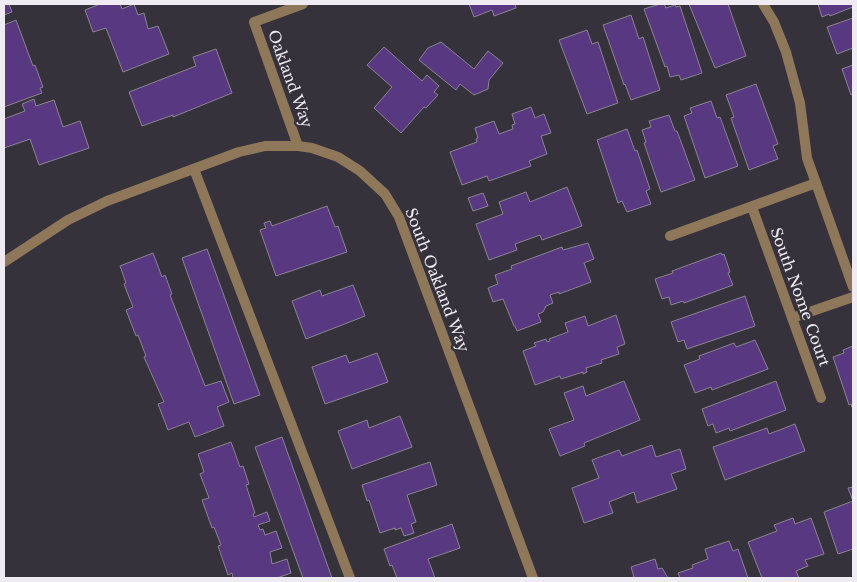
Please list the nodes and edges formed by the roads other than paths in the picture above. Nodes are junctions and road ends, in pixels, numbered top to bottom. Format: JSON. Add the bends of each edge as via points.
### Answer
{"nodes":[{"id":1,"x":303,"y":4,"type":"edge"},
{"id":2,"x":763,"y":4,"type":"edge"},
{"id":3,"x":298,"y":146,"type":"junction"},
{"id":4,"x":194,"y":169,"type":"junction"},
{"id":5,"x":816,"y":183,"type":"junction"},
{"id":6,"x":752,"y":207,"type":"junction"},
{"id":7,"x":670,"y":236,"type":"dead end"},
{"id":8,"x":4,"y":262,"type":"edge"},
{"id":9,"x":853,"y":287,"type":"edge"},
{"id":10,"x":853,"y":297,"type":"edge"},
{"id":11,"x":792,"y":318,"type":"junction"},
{"id":12,"x":820,"y":398,"type":"dead end"},
{"id":13,"x":350,"y":578,"type":"edge"},
{"id":14,"x":533,"y":578,"type":"edge"}],
"edges":[{"from":1,"to":3,"type":"street","name":"Oakland Way","via":[[254,22]]},
{"from":2,"to":5,"type":"street","via":[[786,52],[800,103],[807,158]]},
{"from":3,"to":4,"type":"street","name":"South Oakland Way","via":[[265,146]]},
{"from":3,"to":14,"type":"street","name":"South Oakland Way","via":[[338,157],[360,171],[385,194],[399,217]]},
{"from":4,"to":8,"type":"street","name":"South Oakland Way","via":[[107,201],[68,220]]},
{"from":4,"to":13,"type":"street"},
{"from":5,"to":6,"type":"street"},
{"from":5,"to":9,"type":"street"},
{"from":6,"to":7,"type":"street"},
{"from":6,"to":11,"type":"street","name":"South Nome Court"},
{"from":10,"to":11,"type":"street"},
{"from":11,"to":12,"type":"street","name":"South Nome Court"}]}
